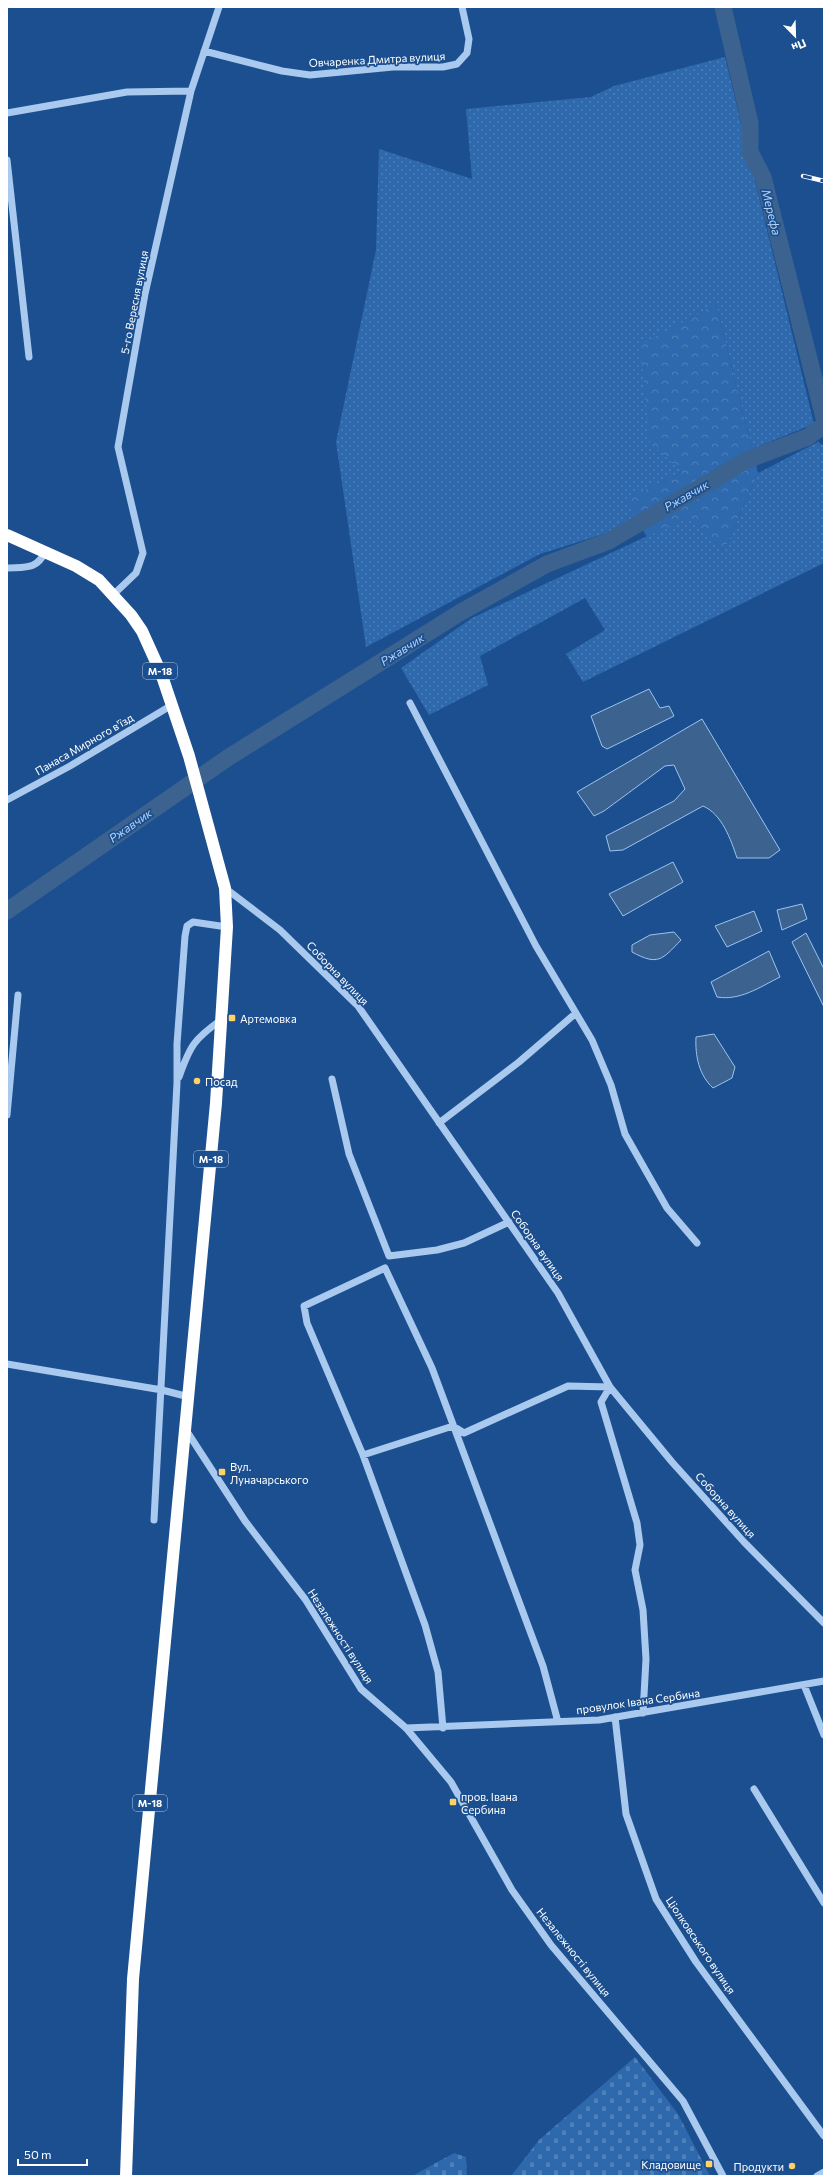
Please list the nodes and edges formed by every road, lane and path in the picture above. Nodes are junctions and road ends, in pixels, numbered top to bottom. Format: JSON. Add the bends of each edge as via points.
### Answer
{"nodes":[{"id":1,"x":219,"y":7,"type":"edge"},
{"id":2,"x":462,"y":7,"type":"edge"},
{"id":3,"x":204,"y":51,"type":"junction"},
{"id":4,"x":191,"y":92,"type":"junction"},
{"id":5,"x":7,"y":113,"type":"edge"},
{"id":6,"x":7,"y":160,"type":"edge"},
{"id":7,"x":30,"y":357,"type":"dead end"},
{"id":8,"x":7,"y":535,"type":"edge"},
{"id":9,"x":46,"y":551,"type":"junction"},
{"id":10,"x":7,"y":568,"type":"edge"},
{"id":11,"x":114,"y":594,"type":"junction"},
{"id":12,"x":410,"y":703,"type":"dead end"},
{"id":13,"x":172,"y":705,"type":"junction"},
{"id":14,"x":7,"y":800,"type":"edge"},
{"id":15,"x":225,"y":888,"type":"junction"},
{"id":16,"x":227,"y":927,"type":"junction"},
{"id":17,"x":18,"y":995,"type":"dead end"},
{"id":18,"x":576,"y":1013,"type":"junction"},
{"id":19,"x":222,"y":1020,"type":"junction"},
{"id":20,"x":332,"y":1079,"type":"dead end"},
{"id":21,"x":177,"y":1083,"type":"junction"},
{"id":22,"x":7,"y":1115,"type":"edge"},
{"id":23,"x":439,"y":1123,"type":"junction"},
{"id":24,"x":508,"y":1222,"type":"junction"},
{"id":25,"x":697,"y":1243,"type":"dead end"},
{"id":26,"x":389,"y":1256,"type":"junction"},
{"id":27,"x":385,"y":1268,"type":"junction"},
{"id":28,"x":7,"y":1364,"type":"edge"},
{"id":29,"x":610,"y":1387,"type":"junction"},
{"id":30,"x":162,"y":1390,"type":"junction"},
{"id":31,"x":189,"y":1397,"type":"junction"},
{"id":32,"x":453,"y":1426,"type":"junction"},
{"id":33,"x":186,"y":1430,"type":"junction"},
{"id":34,"x":363,"y":1455,"type":"junction"},
{"id":35,"x":154,"y":1520,"type":"dead end"},
{"id":36,"x":824,"y":1623,"type":"edge"},
{"id":37,"x":824,"y":1682,"type":"edge"},
{"id":38,"x":804,"y":1685,"type":"junction"},
{"id":39,"x":643,"y":1712,"type":"junction"},
{"id":40,"x":615,"y":1717,"type":"junction"},
{"id":41,"x":558,"y":1722,"type":"junction"},
{"id":42,"x":406,"y":1728,"type":"junction"},
{"id":43,"x":443,"y":1728,"type":"junction"},
{"id":44,"x":824,"y":1735,"type":"edge"},
{"id":45,"x":754,"y":1789,"type":"dead end"},
{"id":46,"x":824,"y":1903,"type":"edge"},
{"id":47,"x":824,"y":2136,"type":"edge"},
{"id":48,"x":824,"y":2172,"type":"edge"},
{"id":49,"x":126,"y":2176,"type":"edge"},
{"id":50,"x":723,"y":2176,"type":"edge"},
{"id":51,"x":817,"y":2176,"type":"edge"}],
"edges":[{"from":1,"to":3,"type":"street","name":"5-го Вересня вулиця"},
{"from":2,"to":3,"type":"street","name":"Овчаренка Дмитра вулиця","via":[[469,39],[467,53],[457,64],[443,67],[393,67],[310,75],[282,71]]},
{"from":3,"to":4,"type":"street","name":"5-го Вересня вулиця"},
{"from":4,"to":5,"type":"street","via":[[128,92]]},
{"from":4,"to":11,"type":"street","name":"5-го Вересня вулиця","via":[[145,294],[118,447],[143,553],[136,573]]},
{"from":6,"to":7,"type":"street"},
{"from":8,"to":9,"type":"highway","number":"М-18"},
{"from":9,"to":10,"type":"street","via":[[41,561],[34,566]]},
{"from":9,"to":11,"type":"highway","number":"М-18","via":[[93,577]]},
{"from":11,"to":13,"type":"highway","number":"М-18","via":[[142,631]]},
{"from":12,"to":18,"type":"street","via":[[536,946]]},
{"from":13,"to":14,"type":"street","name":"Панаса Мирного в'їзд"},
{"from":13,"to":15,"type":"highway","number":"М-18","via":[[204,806]]},
{"from":15,"to":16,"type":"highway","number":"М-18"},
{"from":15,"to":23,"type":"street","name":"Соборна вулиця","via":[[280,930],[358,1006]]},
{"from":16,"to":19,"type":"highway","number":"М-18"},
{"from":16,"to":21,"type":"street","via":[[193,922],[187,926],[176,1044]]},
{"from":17,"to":22,"type":"street"},
{"from":18,"to":23,"type":"street","via":[[519,1062]]},
{"from":18,"to":25,"type":"street","via":[[592,1040],[611,1085],[625,1134],[667,1208]]},
{"from":19,"to":21,"type":"street","via":[[204,1032],[188,1051]]},
{"from":19,"to":31,"type":"highway","number":"М-18"},
{"from":20,"to":26,"type":"street","via":[[349,1154]]},
{"from":21,"to":30,"type":"street"},
{"from":23,"to":24,"type":"street","name":"Соборна вулиця"},
{"from":24,"to":26,"type":"street","via":[[464,1243],[437,1250]]},
{"from":24,"to":29,"type":"street","name":"Соборна вулиця","via":[[558,1293]]},
{"from":26,"to":27,"type":"street"},
{"from":27,"to":32,"type":"street","via":[[432,1368]]},
{"from":27,"to":34,"type":"street","via":[[304,1306],[307,1323]]},
{"from":28,"to":30,"type":"street"},
{"from":29,"to":32,"type":"street","via":[[568,1386],[464,1433]]},
{"from":29,"to":36,"type":"street","name":"Соборна вулиця","via":[[739,1537]]},
{"from":29,"to":39,"type":"street","via":[[601,1402],[637,1523],[640,1546],[635,1570],[643,1610],[646,1659]]},
{"from":30,"to":31,"type":"street"},
{"from":30,"to":35,"type":"street"},
{"from":31,"to":33,"type":"highway","number":"М-18"},
{"from":32,"to":34,"type":"street"},
{"from":32,"to":41,"type":"street","via":[[543,1666]]},
{"from":33,"to":42,"type":"street","name":"Незалежності вулиця","via":[[245,1521],[305,1599],[361,1689]]},
{"from":33,"to":49,"type":"highway","number":"М-18","via":[[133,1979]]},
{"from":34,"to":43,"type":"street","via":[[427,1631],[438,1672]]},
{"from":37,"to":38,"type":"street","name":"провулок Івана Сербина"},
{"from":38,"to":39,"type":"street","name":"провулок Івана Сербина"},
{"from":38,"to":44,"type":"street"},
{"from":39,"to":40,"type":"street","name":"провулок Івана Сербина"},
{"from":40,"to":41,"type":"street","name":"провулок Івана Сербина"},
{"from":40,"to":47,"type":"street","name":"Ціолковського вулиця","via":[[626,1814],[656,1899],[696,1962]]},
{"from":41,"to":43,"type":"street","name":"провулок Івана Сербина"},
{"from":42,"to":43,"type":"street","name":"провулок Івана Сербина"},
{"from":42,"to":50,"type":"street","name":"Незалежності вулиця","via":[[451,1782],[512,1890],[551,1945],[683,2101]]},
{"from":45,"to":46,"type":"street"},
{"from":48,"to":51,"type":"street"}]}
